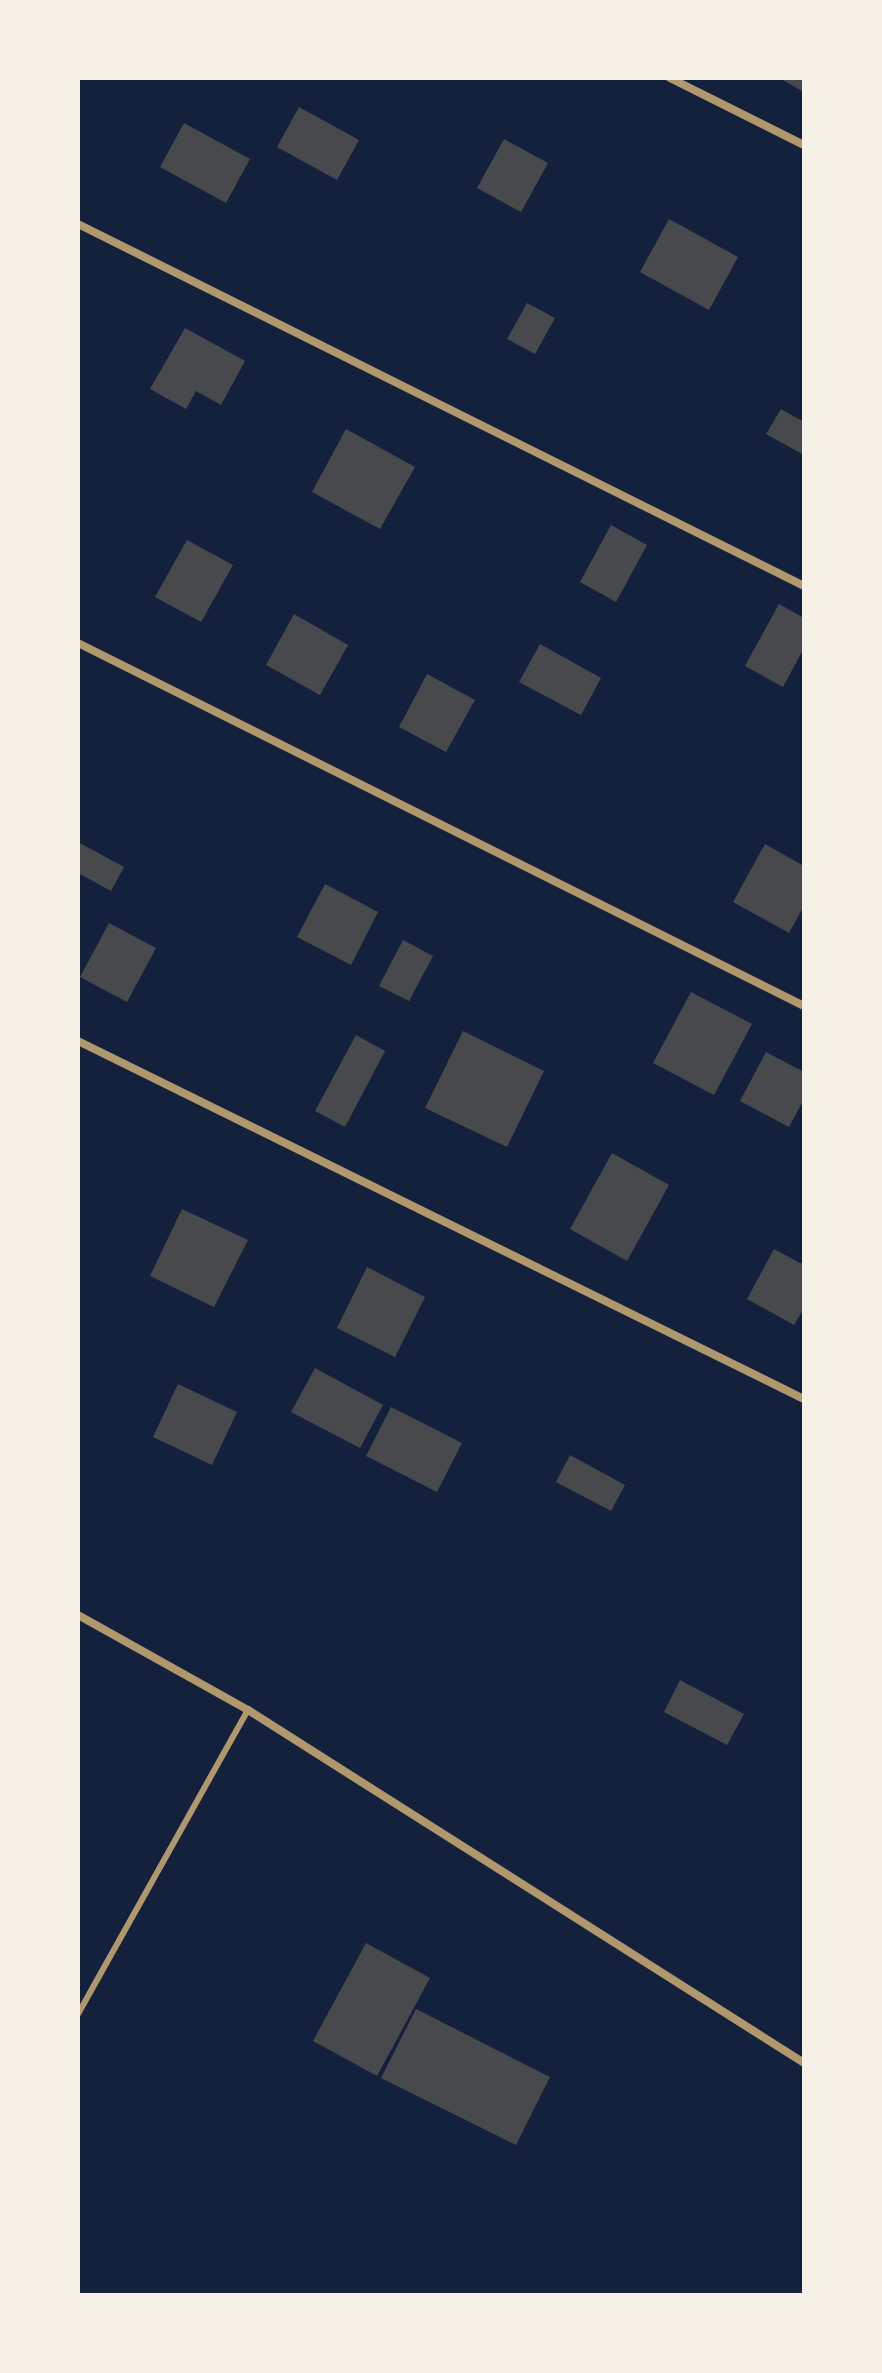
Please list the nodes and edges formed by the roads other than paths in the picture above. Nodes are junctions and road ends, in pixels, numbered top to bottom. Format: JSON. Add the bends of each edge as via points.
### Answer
{"nodes":[{"id":1,"x":670,"y":78,"type":"edge"},
{"id":2,"x":804,"y":145,"type":"edge"},
{"id":3,"x":78,"y":224,"type":"edge"},
{"id":4,"x":804,"y":586,"type":"edge"},
{"id":5,"x":78,"y":643,"type":"edge"},
{"id":6,"x":804,"y":1006,"type":"edge"},
{"id":7,"x":78,"y":1041,"type":"edge"},
{"id":8,"x":804,"y":1399,"type":"edge"},
{"id":9,"x":78,"y":1615,"type":"edge"},
{"id":10,"x":248,"y":1710,"type":"junction"},
{"id":11,"x":78,"y":2014,"type":"edge"},
{"id":12,"x":804,"y":2063,"type":"edge"}],
"edges":[{"from":1,"to":2,"type":"street"},
{"from":3,"to":4,"type":"street"},
{"from":5,"to":6,"type":"street"},
{"from":7,"to":8,"type":"street"},
{"from":9,"to":10,"type":"street"},
{"from":10,"to":11,"type":"lane"},
{"from":10,"to":12,"type":"street"}]}
